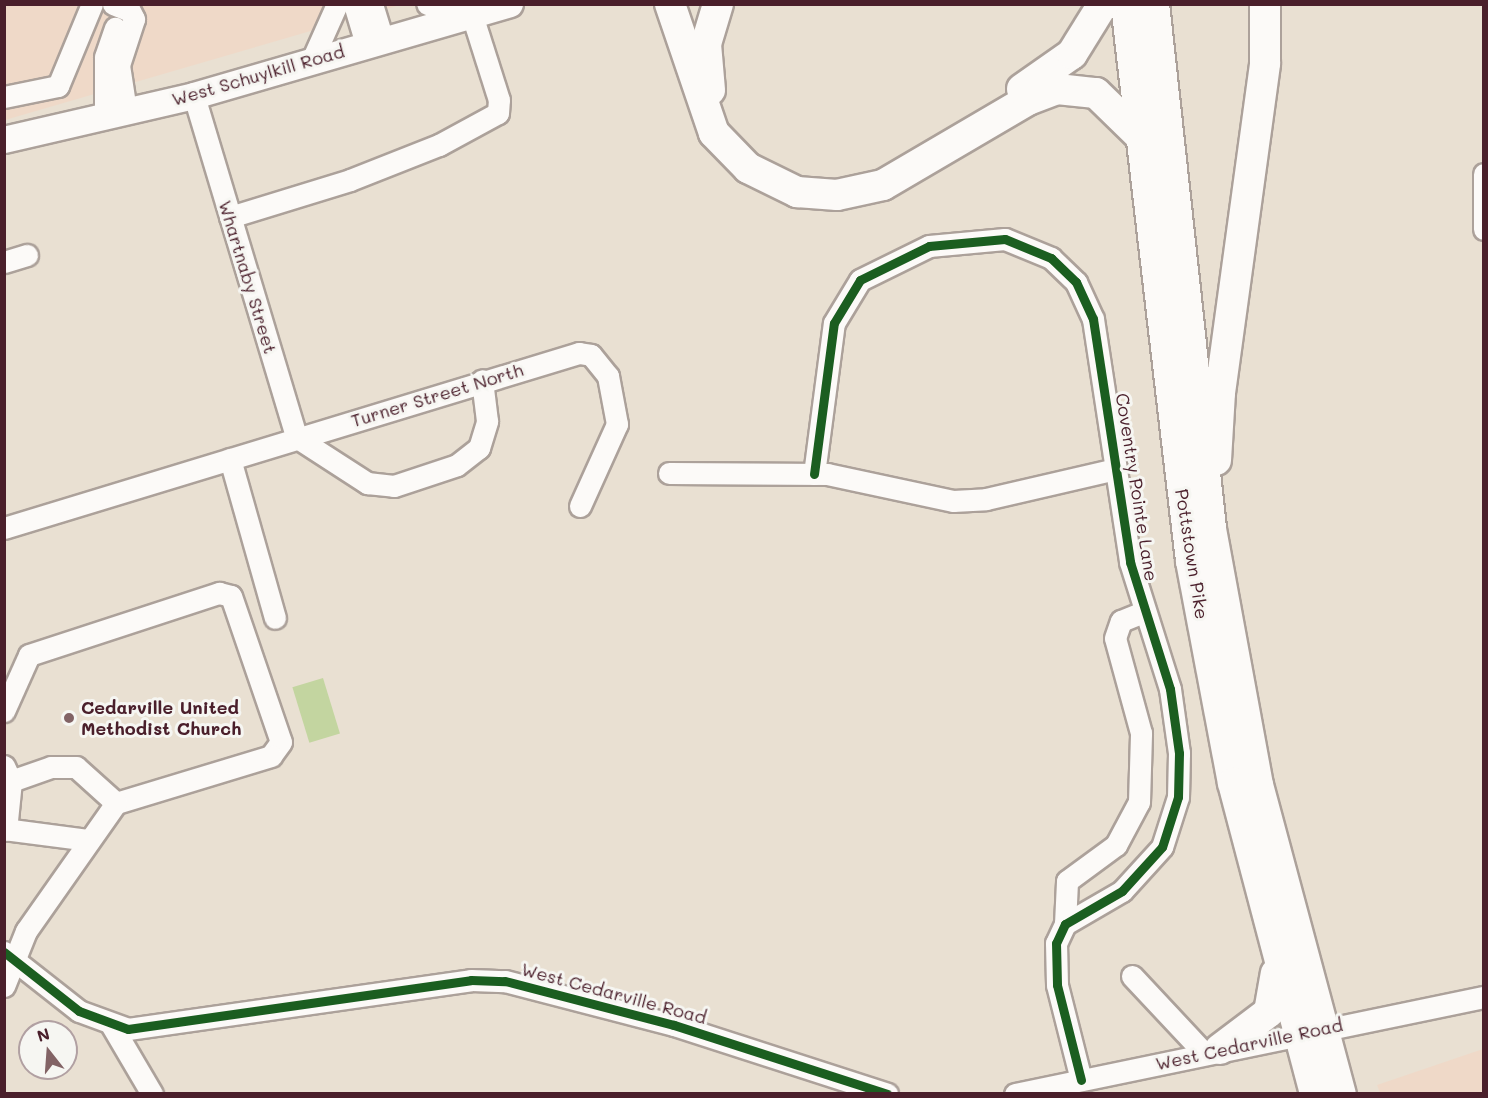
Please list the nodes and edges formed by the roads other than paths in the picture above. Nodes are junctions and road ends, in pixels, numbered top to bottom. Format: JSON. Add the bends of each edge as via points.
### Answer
{"nodes":[{"id":1,"x":92,"y":4,"type":"edge"},
{"id":2,"x":337,"y":4,"type":"edge"},
{"id":3,"x":354,"y":4,"type":"edge"},
{"id":4,"x":372,"y":4,"type":"edge"},
{"id":5,"x":427,"y":4,"type":"edge"},
{"id":6,"x":510,"y":4,"type":"edge"},
{"id":7,"x":654,"y":4,"type":"edge"},
{"id":8,"x":718,"y":4,"type":"edge"},
{"id":9,"x":1103,"y":4,"type":"edge"},
{"id":10,"x":1126,"y":4,"type":"edge"},
{"id":11,"x":1154,"y":4,"type":"edge"},
{"id":12,"x":1265,"y":4,"type":"edge"},
{"id":13,"x":125,"y":6,"type":"edge"},
{"id":14,"x":472,"y":15,"type":"junction"},
{"id":15,"x":673,"y":15,"type":"edge"},
{"id":16,"x":374,"y":42,"type":"junction"},
{"id":17,"x":312,"y":60,"type":"junction"},
{"id":18,"x":194,"y":96,"type":"junction"},
{"id":19,"x":4,"y":97,"type":"edge"},
{"id":20,"x":116,"y":113,"type":"junction"},
{"id":21,"x":1140,"y":136,"type":"junction"},
{"id":22,"x":4,"y":140,"type":"edge"},
{"id":23,"x":1484,"y":174,"type":"edge"},
{"id":24,"x":230,"y":217,"type":"junction"},
{"id":25,"x":1484,"y":228,"type":"edge"},
{"id":26,"x":27,"y":255,"type":"dead end"},
{"id":27,"x":4,"y":262,"type":"edge"},
{"id":28,"x":483,"y":380,"type":"junction"},
{"id":29,"x":296,"y":437,"type":"junction"},
{"id":30,"x":230,"y":459,"type":"junction"},
{"id":31,"x":1116,"y":469,"type":"junction"},
{"id":32,"x":669,"y":473,"type":"dead end"},
{"id":33,"x":814,"y":474,"type":"junction"},
{"id":34,"x":580,"y":506,"type":"dead end"},
{"id":35,"x":4,"y":528,"type":"edge"},
{"id":36,"x":1211,"y":529,"type":"junction"},
{"id":37,"x":1143,"y":612,"type":"junction"},
{"id":38,"x":275,"y":618,"type":"dead end"},
{"id":39,"x":4,"y":711,"type":"edge"},
{"id":40,"x":8,"y":773,"type":"edge"},
{"id":41,"x":116,"y":803,"type":"junction"},
{"id":42,"x":5,"y":829,"type":"edge"},
{"id":43,"x":89,"y":840,"type":"junction"},
{"id":44,"x":1065,"y":924,"type":"junction"},
{"id":45,"x":10,"y":956,"type":"edge"},
{"id":46,"x":1277,"y":962,"type":"junction"},
{"id":47,"x":1132,"y":976,"type":"dead end"},
{"id":48,"x":4,"y":986,"type":"edge"},
{"id":49,"x":1484,"y":997,"type":"edge"},
{"id":50,"x":112,"y":1026,"type":"junction"},
{"id":51,"x":1309,"y":1031,"type":"junction"},
{"id":52,"x":1212,"y":1051,"type":"junction"},
{"id":53,"x":1081,"y":1080,"type":"junction"},
{"id":54,"x":152,"y":1094,"type":"edge"},
{"id":55,"x":887,"y":1094,"type":"edge"},
{"id":56,"x":1015,"y":1094,"type":"edge"},
{"id":57,"x":1315,"y":1094,"type":"edge"},
{"id":58,"x":1341,"y":1094,"type":"edge"}],
"edges":[{"from":1,"to":19,"type":"street","via":[[58,86]]},
{"from":2,"to":17,"type":"street"},
{"from":3,"to":16,"type":"street"},
{"from":4,"to":16,"type":"street"},
{"from":5,"to":14,"type":"street"},
{"from":6,"to":14,"type":"main road","name":"West Schuylkill Road"},
{"from":7,"to":15,"type":"highway"},
{"from":8,"to":9,"type":"highway","via":[[706,44],[707,77],[730,135],[772,170],[829,184],[887,170],[1048,74],[1072,54]]},
{"from":10,"to":21,"type":"highway","name":"Pottstown Pike"},
{"from":11,"to":36,"type":"highway","name":"Pottstown Pike"},
{"from":12,"to":36,"type":"highway","via":[[1265,63],[1220,393]]},
{"from":13,"to":20,"type":"street","via":[[105,57]]},
{"from":14,"to":16,"type":"main road","name":"West Schuylkill Road"},
{"from":14,"to":24,"type":"street","via":[[499,100],[498,113],[439,145],[350,180]]},
{"from":15,"to":21,"type":"highway","via":[[714,133],[748,168],[797,192],[837,195],[883,184],[1010,109],[1057,89],[1096,93]]},
{"from":16,"to":17,"type":"main road","name":"West Schuylkill Road"},
{"from":17,"to":18,"type":"main road","name":"West Schuylkill Road"},
{"from":18,"to":20,"type":"main road","name":"West Schuylkill Road"},
{"from":18,"to":24,"type":"street","name":"Whartnaby Street"},
{"from":20,"to":22,"type":"main road","name":"West Schuylkill Road"},
{"from":21,"to":46,"type":"highway","name":"Pottstown Pike","via":[[1191,561],[1233,783]]},
{"from":23,"to":25,"type":"street"},
{"from":24,"to":29,"type":"street","name":"Whartnaby Street"},
{"from":26,"to":27,"type":"street"},
{"from":28,"to":29,"type":"street","name":"Turner Street North"},
{"from":28,"to":29,"type":"street","via":[[487,421],[479,448],[457,465],[394,486],[367,483]]},
{"from":28,"to":34,"type":"street","name":"Turner Street North","via":[[579,353],[591,355],[608,376],[617,424]]},
{"from":29,"to":30,"type":"street"},
{"from":30,"to":35,"type":"street"},
{"from":30,"to":38,"type":"street"},
{"from":31,"to":33,"type":"street","name":"Coventry Pointe Lane","via":[[1007,495],[953,501]]},
{"from":31,"to":33,"type":"street","name":"Coventry Pointe Lane","via":[[1093,319],[1076,282],[1034,248],[1005,239],[974,239],[897,258],[849,293],[834,323]]},
{"from":31,"to":37,"type":"street","name":"Coventry Pointe Lane"},
{"from":32,"to":33,"type":"street","name":"Coventry Pointe Lane"},
{"from":36,"to":51,"type":"highway","name":"Pottstown Pike"},
{"from":37,"to":44,"type":"street","via":[[1121,621],[1115,638],[1141,734],[1139,802],[1116,845],[1067,880]]},
{"from":37,"to":44,"type":"street","name":"Coventry Pointe Lane","via":[[1162,662],[1179,733],[1178,797],[1171,828],[1135,880]]},
{"from":39,"to":41,"type":"street","via":[[29,655],[219,593],[231,596],[281,742],[271,756]]},
{"from":40,"to":41,"type":"street","via":[[76,767]]},
{"from":40,"to":42,"type":"street"},
{"from":41,"to":43,"type":"street"},
{"from":42,"to":43,"type":"street"},
{"from":43,"to":45,"type":"street"},
{"from":44,"to":53,"type":"street","via":[[1053,958]]},
{"from":45,"to":48,"type":"street"},
{"from":45,"to":50,"type":"street","name":"West Cedarville Road","via":[[79,1011]]},
{"from":46,"to":51,"type":"highway","name":"Pottstown Pike"},
{"from":46,"to":52,"type":"highway","via":[[1269,1012]]},
{"from":47,"to":52,"type":"street"},
{"from":49,"to":51,"type":"street","name":"West Cedarville Road"},
{"from":50,"to":54,"type":"street"},
{"from":50,"to":55,"type":"street","name":"West Cedarville Road","via":[[147,1029],[471,980],[506,981],[674,1025]]},
{"from":51,"to":52,"type":"street","name":"West Cedarville Road"},
{"from":51,"to":57,"type":"highway","name":"Pottstown Pike"},
{"from":51,"to":58,"type":"highway","name":"Pottstown Pike"},
{"from":52,"to":53,"type":"street","name":"West Cedarville Road"},
{"from":53,"to":56,"type":"street","name":"West Cedarville Road"}]}
